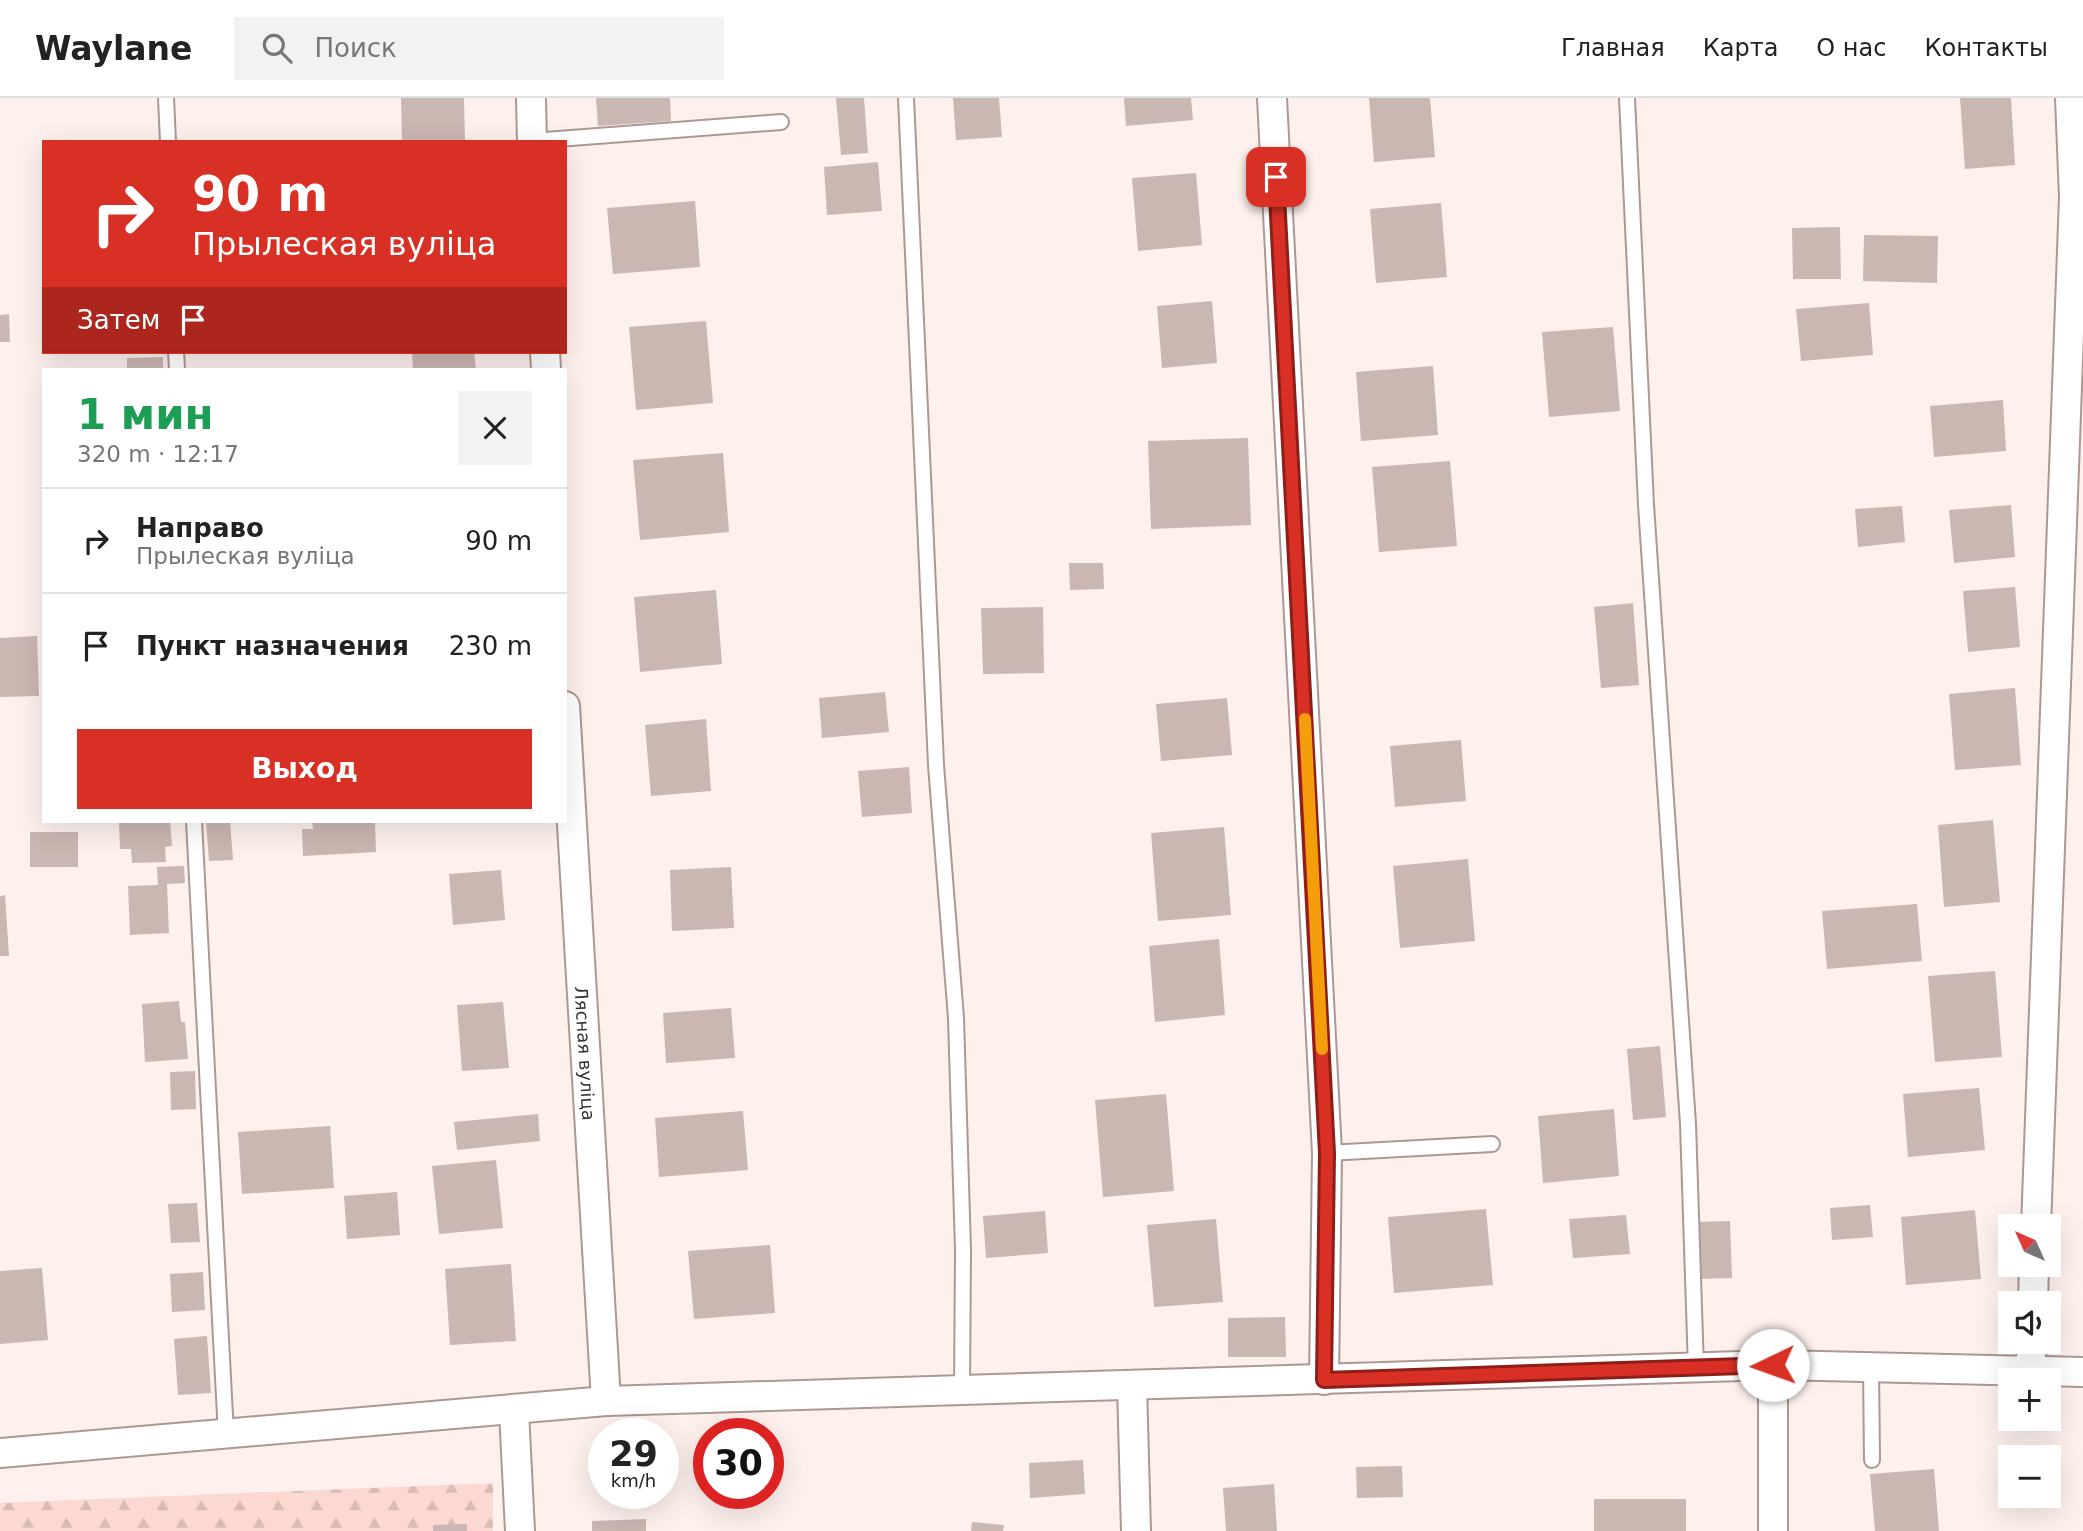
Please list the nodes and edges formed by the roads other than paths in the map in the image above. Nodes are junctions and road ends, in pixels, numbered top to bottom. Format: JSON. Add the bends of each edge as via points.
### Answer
{"nodes":[{"id":1,"x":166,"y":98,"type":"edge"},
{"id":2,"x":531,"y":98,"type":"edge"},
{"id":3,"x":906,"y":98,"type":"edge"},
{"id":4,"x":1272,"y":98,"type":"edge"},
{"id":5,"x":1627,"y":98,"type":"edge"},
{"id":6,"x":2070,"y":98,"type":"edge"},
{"id":7,"x":781,"y":121,"type":"dead end"},
{"id":8,"x":168,"y":140,"type":"edge"},
{"id":9,"x":532,"y":140,"type":"edge"},
{"id":10,"x":544,"y":140,"type":"edge"},
{"id":11,"x":567,"y":740,"type":"edge"},
{"id":12,"x":194,"y":823,"type":"edge"},
{"id":13,"x":1492,"y":1144,"type":"dead end"},
{"id":14,"x":1327,"y":1153,"type":"junction"},
{"id":15,"x":2036,"y":1214,"type":"edge"},
{"id":16,"x":1773,"y":1365,"type":"junction"},
{"id":17,"x":1871,"y":1368,"type":"junction"},
{"id":18,"x":1696,"y":1369,"type":"junction"},
{"id":19,"x":1998,"y":1371,"type":"edge"},
{"id":20,"x":2061,"y":1372,"type":"edge"},
{"id":21,"x":2083,"y":1372,"type":"edge"},
{"id":22,"x":1324,"y":1380,"type":"junction"},
{"id":23,"x":1132,"y":1386,"type":"junction"},
{"id":24,"x":962,"y":1391,"type":"junction"},
{"id":25,"x":606,"y":1401,"type":"junction"},
{"id":26,"x":514,"y":1411,"type":"junction"},
{"id":27,"x":226,"y":1435,"type":"junction"},
{"id":28,"x":0,"y":1453,"type":"edge"},
{"id":29,"x":1872,"y":1460,"type":"dead end"},
{"id":30,"x":520,"y":1531,"type":"edge"},
{"id":31,"x":1136,"y":1531,"type":"edge"},
{"id":32,"x":1773,"y":1531,"type":"edge"}],
"edges":[{"from":1,"to":8,"type":"lane"},
{"from":2,"to":9,"type":"street"},
{"from":3,"to":24,"type":"lane","via":[[936,765],[956,1018]]},
{"from":4,"to":14,"type":"street"},
{"from":5,"to":18,"type":"lane","via":[[1646,505],[1688,1124]]},
{"from":6,"to":15,"type":"street","via":[[2074,197]]},
{"from":7,"to":10,"type":"lane"},
{"from":11,"to":25,"type":"street","name":"Лясная вуліца"},
{"from":12,"to":27,"type":"lane"},
{"from":13,"to":14,"type":"lane"},
{"from":14,"to":22,"type":"street"},
{"from":16,"to":17,"type":"street"},
{"from":16,"to":18,"type":"street"},
{"from":16,"to":32,"type":"street"},
{"from":17,"to":19,"type":"street"},
{"from":17,"to":29,"type":"lane"},
{"from":18,"to":22,"type":"street"},
{"from":20,"to":21,"type":"street"},
{"from":22,"to":23,"type":"street"},
{"from":23,"to":24,"type":"street"},
{"from":23,"to":31,"type":"street"},
{"from":24,"to":25,"type":"street"},
{"from":25,"to":26,"type":"street"},
{"from":26,"to":27,"type":"street"},
{"from":26,"to":30,"type":"street"},
{"from":27,"to":28,"type":"street"}]}
